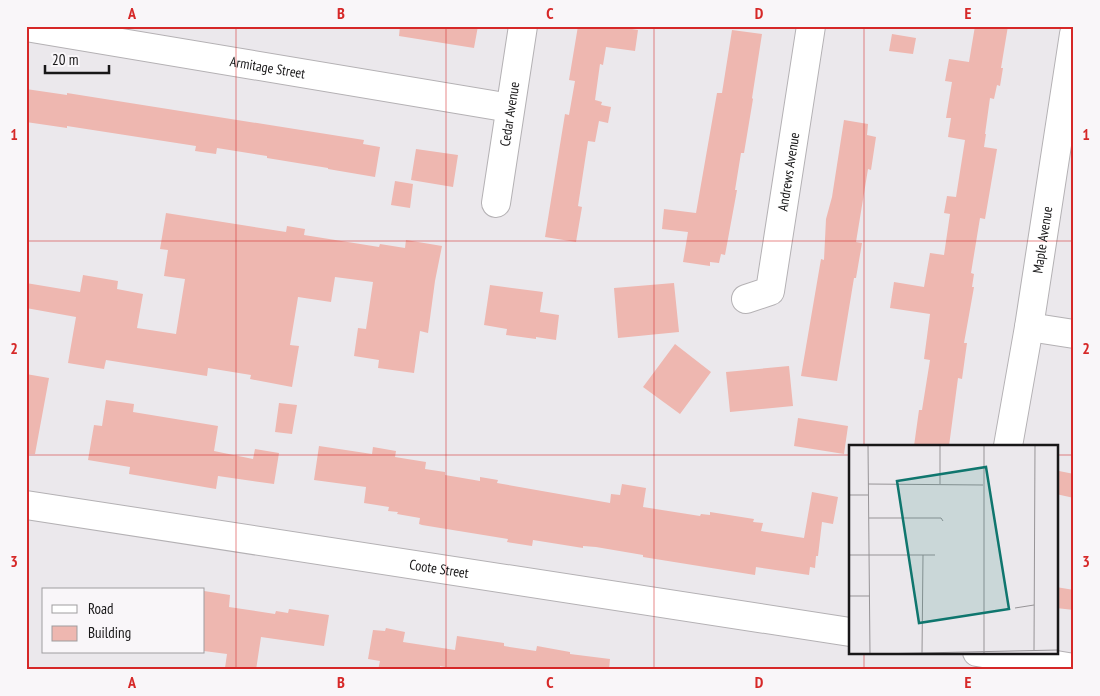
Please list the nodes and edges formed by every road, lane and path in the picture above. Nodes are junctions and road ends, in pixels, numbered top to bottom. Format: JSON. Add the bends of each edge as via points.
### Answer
{"nodes":[{"id":1,"x":523,"y":26,"type":"edge"},
{"id":2,"x":811,"y":26,"type":"edge"},
{"id":3,"x":26,"y":27,"type":"edge"},
{"id":4,"x":1074,"y":34,"type":"edge"},
{"id":5,"x":510,"y":108,"type":"junction"},
{"id":6,"x":496,"y":203,"type":"dead end"},
{"id":7,"x":746,"y":299,"type":"dead end"},
{"id":8,"x":1029,"y":327,"type":"junction"},
{"id":9,"x":1074,"y":334,"type":"edge"},
{"id":10,"x":1008,"y":445,"type":"edge"},
{"id":11,"x":26,"y":505,"type":"edge"},
{"id":12,"x":849,"y":632,"type":"edge"},
{"id":13,"x":989,"y":654,"type":"edge"},
{"id":14,"x":1074,"y":668,"type":"edge"}],
"edges":[{"from":1,"to":5,"type":"street","name":"Cedar Avenue"},
{"from":2,"to":7,"type":"street","name":"Andrews Avenue","via":[[770,291]]},
{"from":3,"to":5,"type":"street","name":"Armitage Street"},
{"from":4,"to":8,"type":"street","name":"Maple Avenue"},
{"from":5,"to":6,"type":"street","name":"Cedar Avenue"},
{"from":8,"to":9,"type":"street"},
{"from":8,"to":10,"type":"street","name":"Maple Avenue"},
{"from":11,"to":12,"type":"street","name":"Coote Street"},
{"from":13,"to":14,"type":"street"}]}
